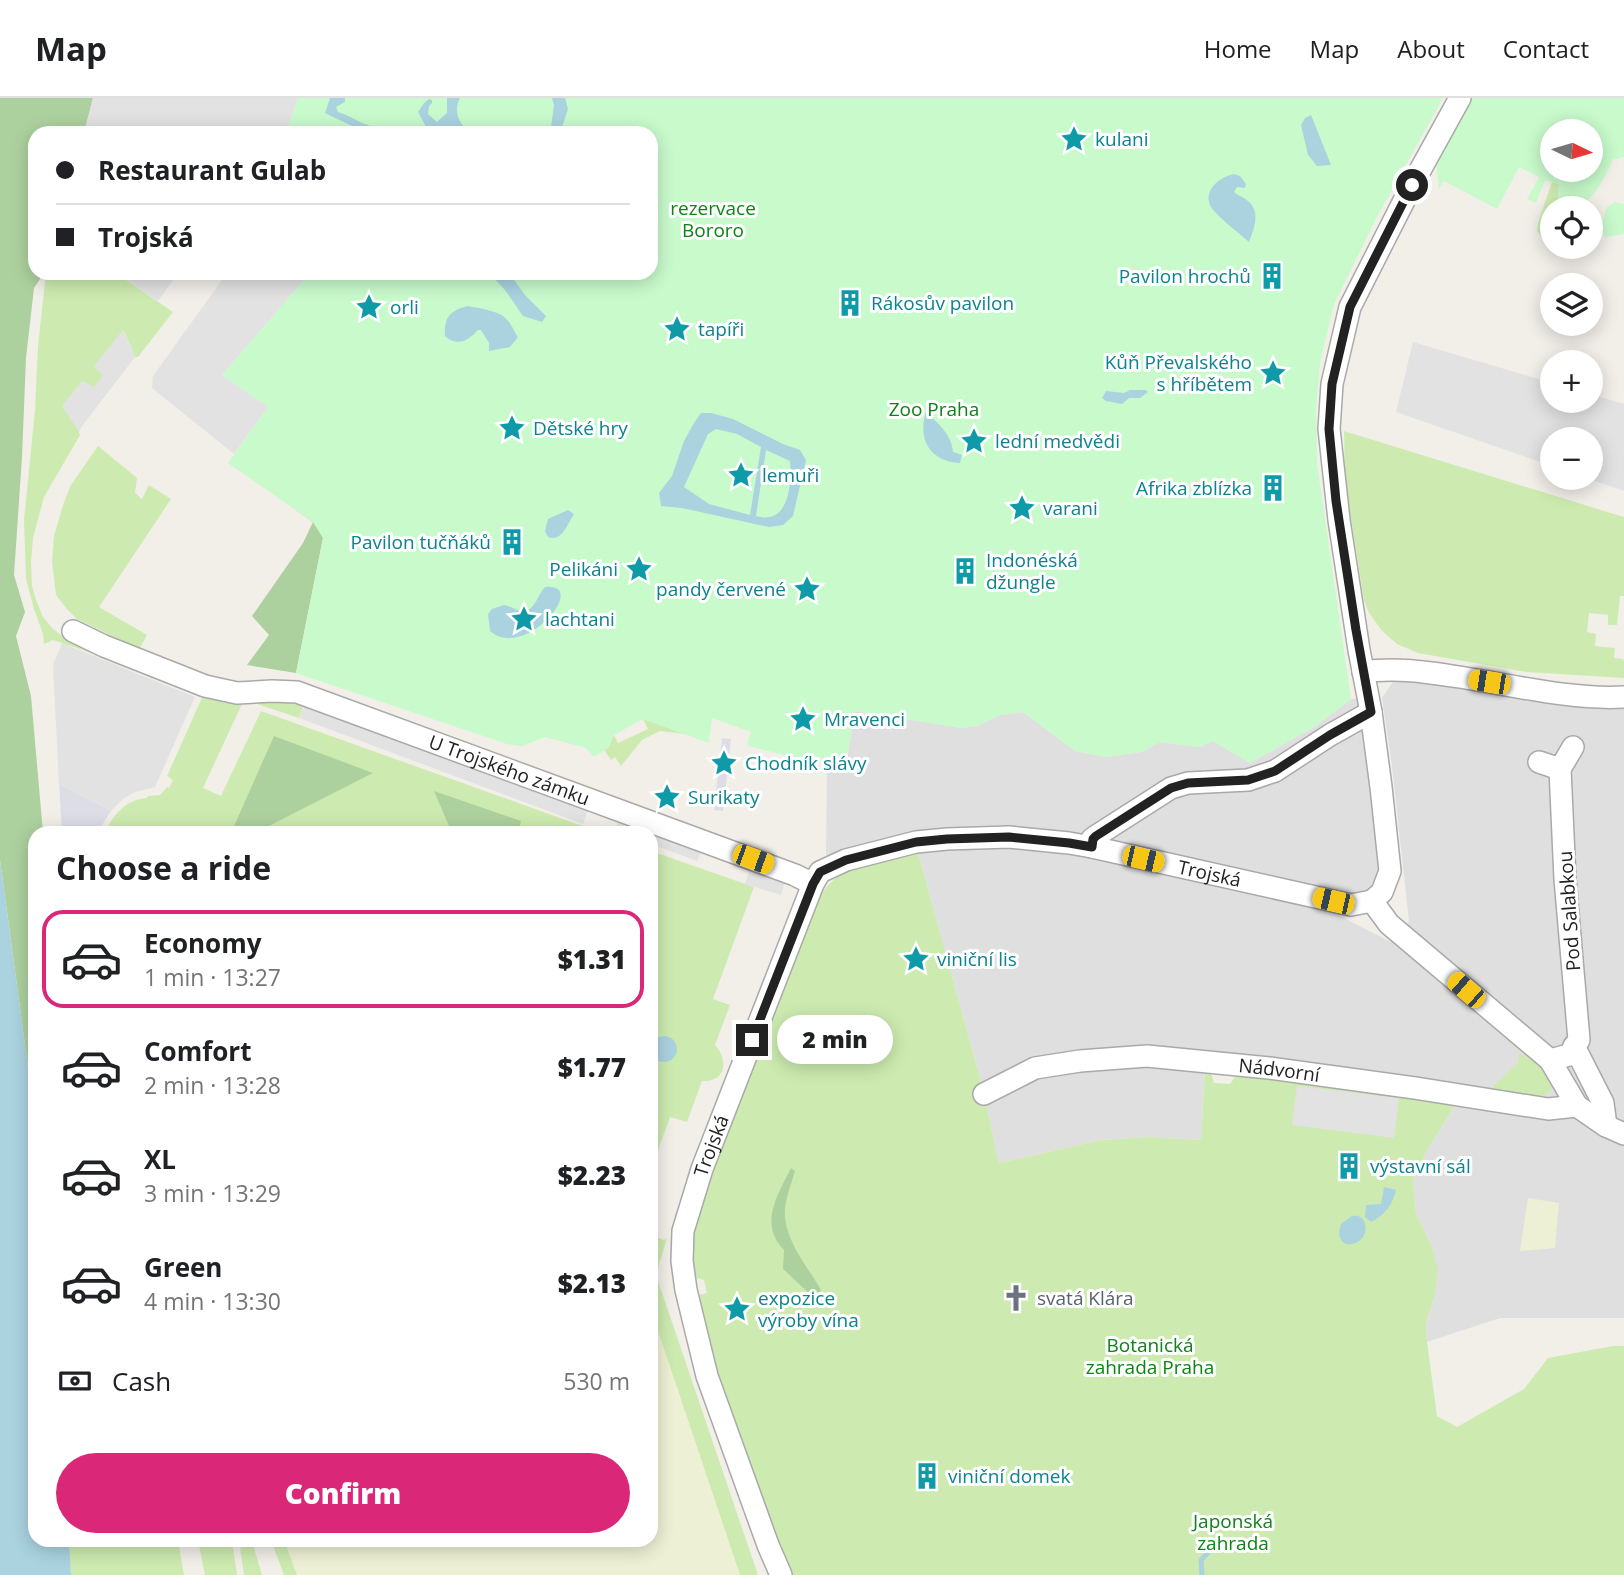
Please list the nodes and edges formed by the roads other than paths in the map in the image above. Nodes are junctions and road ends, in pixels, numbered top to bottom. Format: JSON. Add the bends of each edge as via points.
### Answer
{"nodes":[{"id":1,"x":1460,"y":98,"type":"edge"},
{"id":2,"x":73,"y":631,"type":"dead end"},
{"id":3,"x":1363,"y":672,"type":"junction"},
{"id":4,"x":1624,"y":696,"type":"edge"},
{"id":5,"x":1371,"y":712,"type":"junction"},
{"id":6,"x":1573,"y":747,"type":"dead end"},
{"id":7,"x":1539,"y":762,"type":"dead end"},
{"id":8,"x":1560,"y":769,"type":"junction"},
{"id":9,"x":1092,"y":847,"type":"junction"},
{"id":10,"x":813,"y":884,"type":"junction"},
{"id":11,"x":1372,"y":901,"type":"junction"},
{"id":12,"x":1574,"y":1046,"type":"junction"},
{"id":13,"x":1550,"y":1060,"type":"junction"},
{"id":14,"x":984,"y":1094,"type":"dead end"},
{"id":15,"x":1577,"y":1106,"type":"junction"},
{"id":16,"x":1615,"y":1130,"type":"edge"},
{"id":17,"x":781,"y":1575,"type":"edge"}],
"edges":[{"from":1,"to":3,"type":"street","via":[[1350,307],[1332,384],[1329,429],[1335,486]]},
{"from":2,"to":10,"type":"street","name":"U Trojského zámku","via":[[201,685],[237,693],[298,692]]},
{"from":3,"to":4,"type":"street","via":[[1421,671],[1570,694]]},
{"from":3,"to":5,"type":"street"},
{"from":5,"to":9,"type":"street","via":[[1275,771],[1248,780],[1171,788],[1096,836]]},
{"from":5,"to":11,"type":"street","via":[[1390,871],[1382,892]]},
{"from":6,"to":8,"type":"street"},
{"from":7,"to":8,"type":"street"},
{"from":8,"to":12,"type":"street","name":"Pod Salabkou","via":[[1579,1040]]},
{"from":9,"to":10,"type":"street","name":"Trojská","via":[[1009,837],[916,842],[846,860],[820,872]]},
{"from":9,"to":11,"type":"street","name":"Trojská","via":[[1351,905]]},
{"from":10,"to":17,"type":"street","name":"Trojská","via":[[702,1169],[683,1231],[686,1290],[707,1376]]},
{"from":11,"to":13,"type":"street","via":[[1389,924]]},
{"from":12,"to":13,"type":"street","via":[[1569,1055]]},
{"from":12,"to":16,"type":"street"},
{"from":13,"to":15,"type":"street"},
{"from":14,"to":15,"type":"street","name":"Nádvorní","via":[[1035,1068],[1147,1056],[1388,1084],[1548,1109]]},
{"from":15,"to":16,"type":"street"}]}
